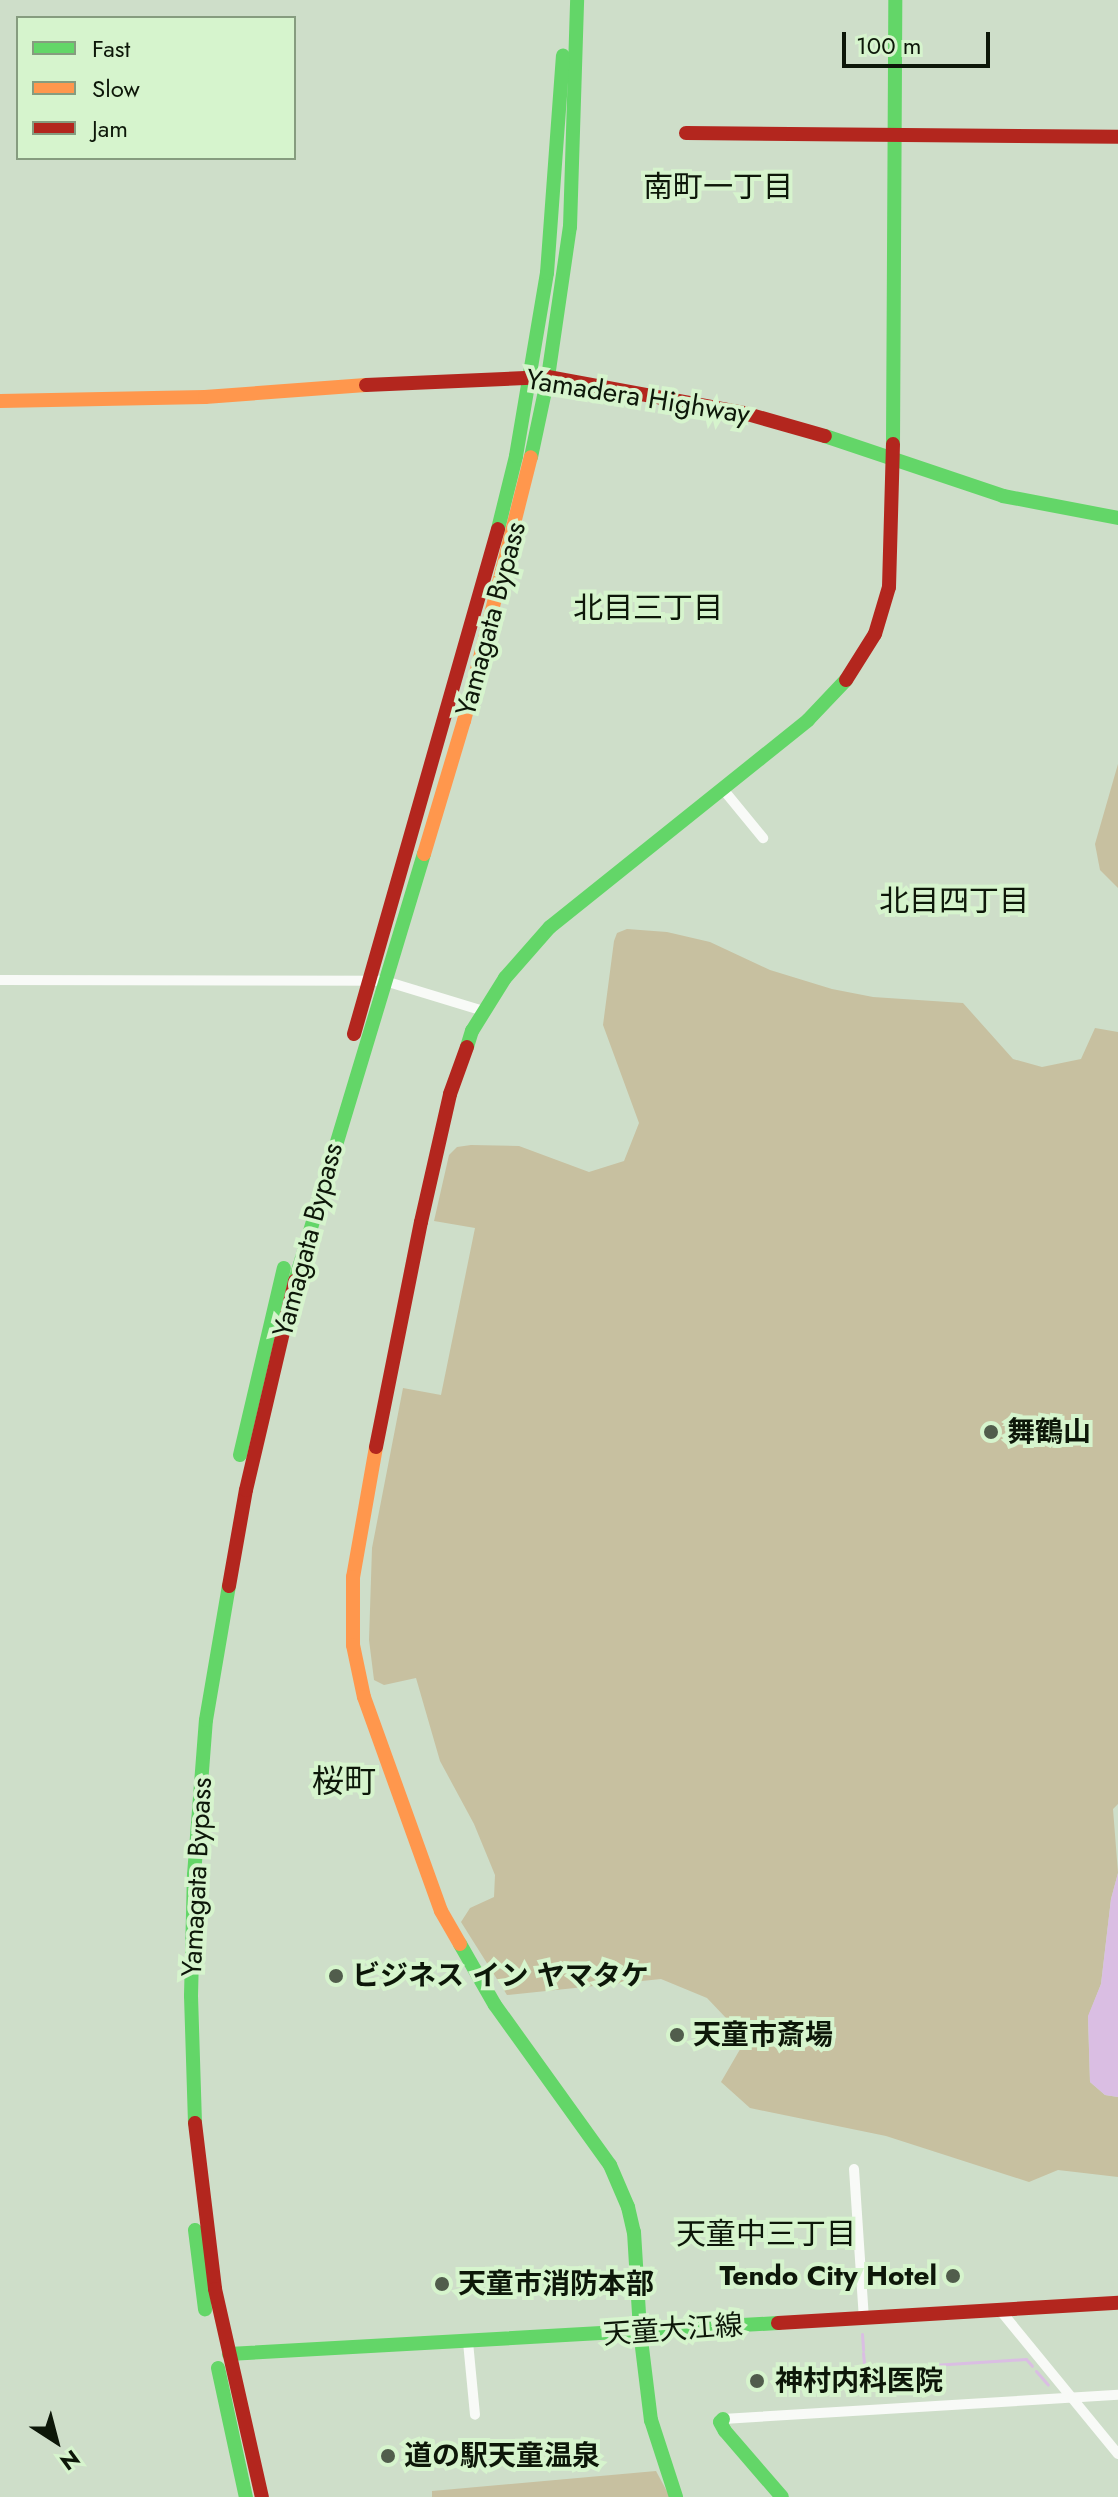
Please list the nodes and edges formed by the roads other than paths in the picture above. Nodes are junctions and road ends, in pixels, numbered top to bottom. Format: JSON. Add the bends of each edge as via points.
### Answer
{"nodes":[{"id":1,"x":563,"y":0,"type":"edge"},
{"id":2,"x":577,"y":0,"type":"edge"},
{"id":3,"x":895,"y":0,"type":"edge"},
{"id":4,"x":686,"y":133,"type":"dead end"},
{"id":5,"x":893,"y":135,"type":"junction"},
{"id":6,"x":1118,"y":137,"type":"edge"},
{"id":7,"x":530,"y":376,"type":"junction"},
{"id":8,"x":548,"y":377,"type":"junction"},
{"id":9,"x":0,"y":401,"type":"edge"},
{"id":10,"x":892,"y":458,"type":"junction"},
{"id":11,"x":1118,"y":518,"type":"edge"},
{"id":12,"x":722,"y":788,"type":"junction"},
{"id":13,"x":763,"y":838,"type":"dead end"},
{"id":14,"x":0,"y":980,"type":"edge"},
{"id":15,"x":377,"y":981,"type":"junction"},
{"id":16,"x":484,"y":1011,"type":"junction"},
{"id":17,"x":854,"y":2169,"type":"dead end"},
{"id":18,"x":1118,"y":2303,"type":"edge"},
{"id":19,"x":1000,"y":2310,"type":"junction"},
{"id":20,"x":864,"y":2318,"type":"junction"},
{"id":21,"x":640,"y":2331,"type":"junction"},
{"id":22,"x":468,"y":2342,"type":"junction"},
{"id":23,"x":229,"y":2354,"type":"junction"},
{"id":24,"x":1069,"y":2395,"type":"junction"},
{"id":25,"x":1118,"y":2395,"type":"edge"},
{"id":26,"x":475,"y":2415,"type":"dead end"},
{"id":27,"x":723,"y":2419,"type":"joint"},
{"id":28,"x":1118,"y":2454,"type":"edge"},
{"id":29,"x":246,"y":2497,"type":"edge"},
{"id":30,"x":262,"y":2497,"type":"edge"},
{"id":31,"x":676,"y":2497,"type":"edge"},
{"id":32,"x":782,"y":2497,"type":"edge"}],
"edges":[{"from":1,"to":7,"type":"main road","name":"Yamagata Bypass","via":[[550,241]]},
{"from":2,"to":8,"type":"main road","name":"Yamagata Bypass","via":[[570,227]]},
{"from":3,"to":5,"type":"main road"},
{"from":4,"to":5,"type":"main road"},
{"from":5,"to":6,"type":"main road"},
{"from":5,"to":10,"type":"main road"},
{"from":7,"to":8,"type":"main road","name":"Yamadera Highway"},
{"from":7,"to":9,"type":"main road","name":"Yamadera Highway","via":[[205,397]]},
{"from":7,"to":15,"type":"main road","name":"Yamagata Bypass","via":[[486,579]]},
{"from":8,"to":10,"type":"main road","name":"Yamadera Highway","via":[[744,413]]},
{"from":8,"to":15,"type":"main road","name":"Yamagata Bypass","via":[[501,590]]},
{"from":10,"to":11,"type":"main road","name":"Yamadera Highway","via":[[1003,496]]},
{"from":10,"to":12,"type":"main road","via":[[889,587],[864,655],[829,700]]},
{"from":12,"to":13,"type":"street"},
{"from":12,"to":16,"type":"main road","via":[[550,927],[515,964]]},
{"from":14,"to":15,"type":"street"},
{"from":15,"to":16,"type":"street"},
{"from":15,"to":23,"type":"main road","name":"Yamagata Bypass","via":[[281,1335],[246,1490],[206,1720],[194,1875],[195,2123],[215,2289]]},
{"from":15,"to":29,"type":"main road","name":"Yamagata Bypass","via":[[283,1272],[246,1423],[213,1603],[188,1797],[181,2038],[186,2140],[199,2277]]},
{"from":16,"to":21,"type":"main road","via":[[462,1053],[450,1094],[388,1380],[353,1577],[353,1645],[371,1722],[454,1938],[495,2005],[589,2132],[619,2184],[634,2232]]},
{"from":17,"to":20,"type":"street"},
{"from":18,"to":19,"type":"main road","name":"天童大江線"},
{"from":19,"to":20,"type":"main road","name":"天童大江線"},
{"from":19,"to":24,"type":"street"},
{"from":20,"to":21,"type":"main road","name":"天童大江線"},
{"from":21,"to":22,"type":"main road","name":"天童大江線"},
{"from":21,"to":31,"type":"main road","via":[[653,2433]]},
{"from":22,"to":23,"type":"main road","name":"天童大江線"},
{"from":22,"to":26,"type":"street"},
{"from":23,"to":30,"type":"main road","name":"Yamagata Bypass"},
{"from":24,"to":25,"type":"street"},
{"from":24,"to":27,"type":"street"},
{"from":24,"to":28,"type":"street"},
{"from":27,"to":32,"type":"main road","via":[[725,2431]]}]}
